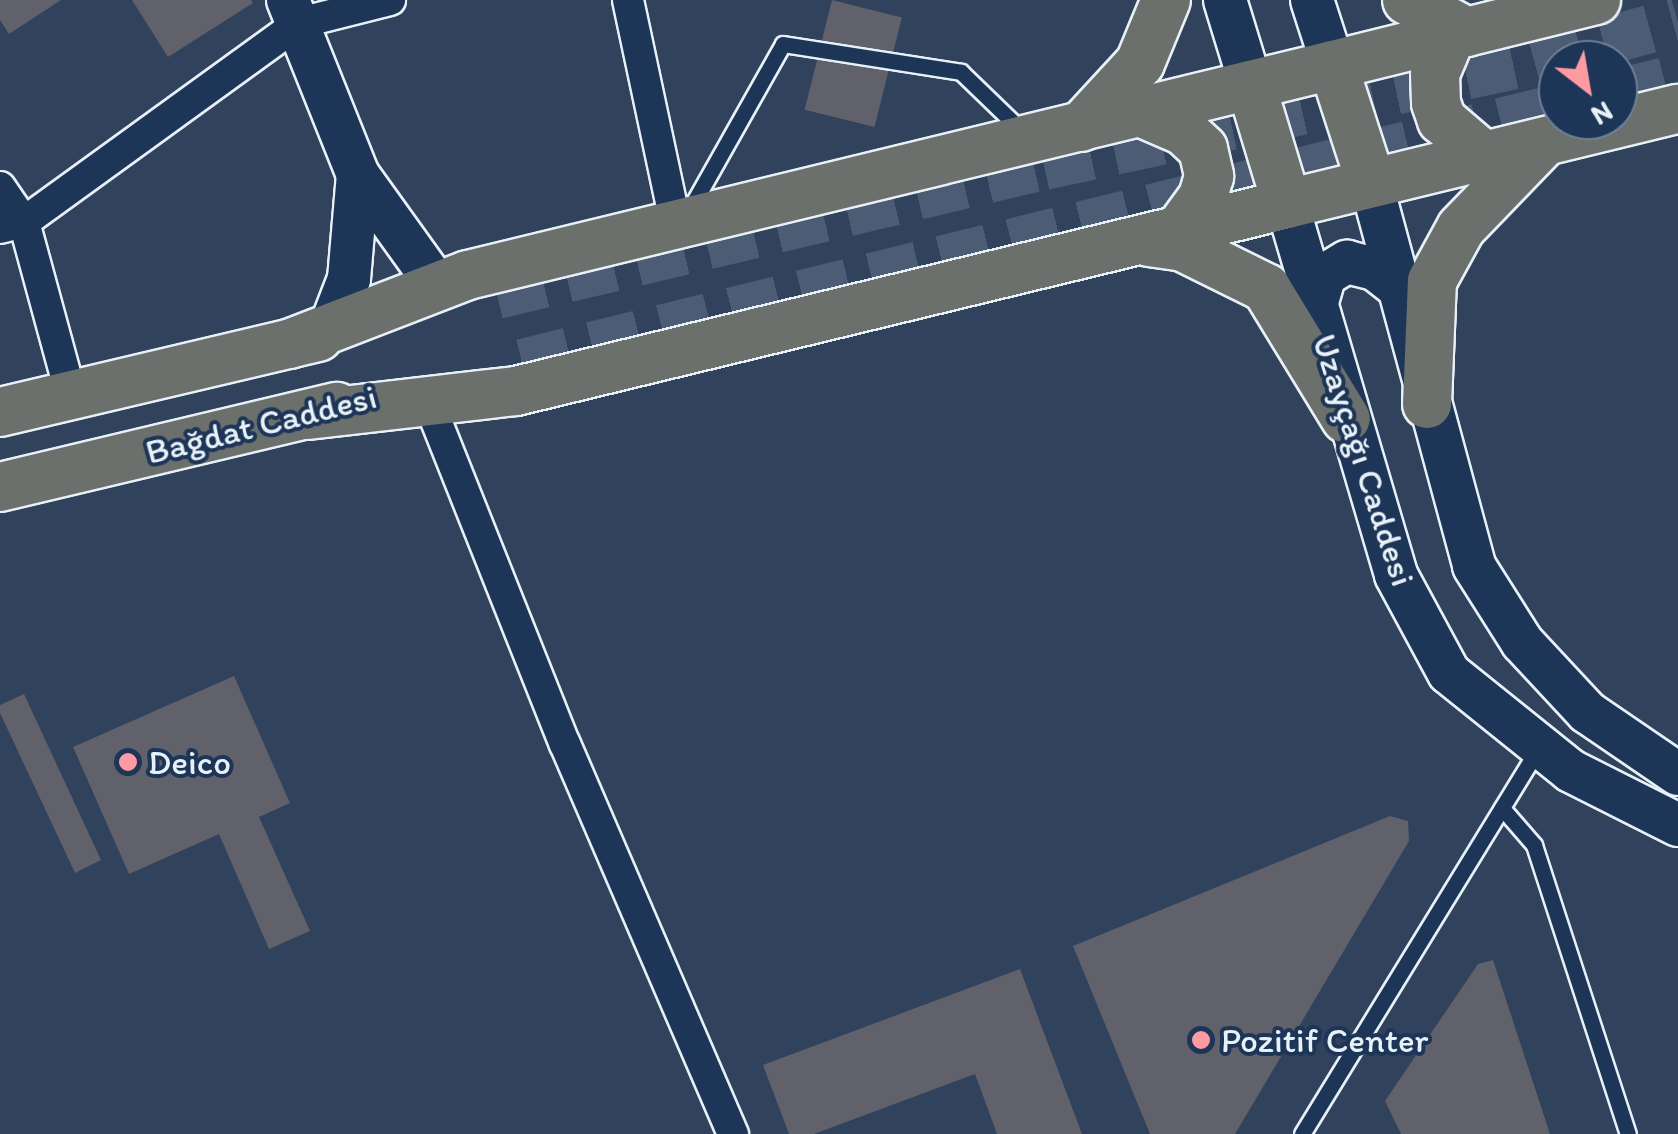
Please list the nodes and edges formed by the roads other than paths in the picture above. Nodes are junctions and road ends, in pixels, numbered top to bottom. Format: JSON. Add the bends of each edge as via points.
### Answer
{"nodes":[{"id":1,"x":390,"y":0,"type":"edge"},
{"id":2,"x":628,"y":0,"type":"edge"},
{"id":3,"x":1166,"y":0,"type":"edge"},
{"id":4,"x":1225,"y":0,"type":"edge"},
{"id":5,"x":1312,"y":0,"type":"edge"},
{"id":6,"x":1407,"y":0,"type":"edge"},
{"id":7,"x":1596,"y":0,"type":"edge"},
{"id":8,"x":294,"y":12,"type":"edge"},
{"id":9,"x":1459,"y":34,"type":"junction"},
{"id":10,"x":1333,"y":65,"type":"junction"},
{"id":11,"x":1251,"y":85,"type":"junction"},
{"id":12,"x":1678,"y":109,"type":"edge"},
{"id":13,"x":1140,"y":112,"type":"junction"},
{"id":14,"x":1081,"y":127,"type":"junction"},
{"id":15,"x":1030,"y":139,"type":"junction"},
{"id":16,"x":1544,"y":142,"type":"junction"},
{"id":17,"x":1484,"y":156,"type":"junction"},
{"id":18,"x":358,"y":175,"type":"junction"},
{"id":19,"x":1371,"y":183,"type":"junction"},
{"id":20,"x":0,"y":187,"type":"edge"},
{"id":21,"x":1287,"y":204,"type":"junction"},
{"id":22,"x":679,"y":224,"type":"junction"},
{"id":23,"x":12,"y":225,"type":"edge"},
{"id":24,"x":1157,"y":235,"type":"junction"},
{"id":25,"x":437,"y":285,"type":"junction"},
{"id":26,"x":1397,"y":286,"type":"junction"},
{"id":27,"x":497,"y":295,"type":"tunnel mouth"},
{"id":28,"x":1315,"y":310,"type":"junction"},
{"id":29,"x":332,"y":323,"type":"junction"},
{"id":30,"x":289,"y":344,"type":"junction"},
{"id":31,"x":522,"y":363,"type":"tunnel mouth"},
{"id":32,"x":70,"y":396,"type":"junction"},
{"id":33,"x":429,"y":402,"type":"junction"},
{"id":34,"x":1427,"y":404,"type":"junction"},
{"id":35,"x":0,"y":412,"type":"edge"},
{"id":36,"x":308,"y":415,"type":"junction"},
{"id":37,"x":1346,"y":419,"type":"junction"},
{"id":38,"x":0,"y":487,"type":"edge"},
{"id":39,"x":1540,"y":746,"type":"junction"},
{"id":40,"x":1678,"y":774,"type":"edge"},
{"id":41,"x":1502,"y":808,"type":"junction"},
{"id":42,"x":1678,"y":825,"type":"edge"},
{"id":43,"x":734,"y":1134,"type":"edge"},
{"id":44,"x":1302,"y":1134,"type":"edge"},
{"id":45,"x":1628,"y":1134,"type":"edge"}],
"edges":[{"from":1,"to":8,"type":"street"},
{"from":2,"to":22,"type":"street"},
{"from":3,"to":14,"type":"main road","via":[[1140,63]]},
{"from":4,"to":11,"type":"main road"},
{"from":5,"to":10,"type":"main road"},
{"from":6,"to":9,"type":"main road"},
{"from":7,"to":9,"type":"main road"},
{"from":8,"to":18,"type":"main road"},
{"from":8,"to":23,"type":"street"},
{"from":9,"to":10,"type":"main road"},
{"from":9,"to":17,"type":"main road","via":[[1435,74],[1436,103],[1442,120]]},
{"from":10,"to":11,"type":"main road"},
{"from":10,"to":19,"type":"main road"},
{"from":11,"to":13,"type":"main road"},
{"from":11,"to":21,"type":"main road"},
{"from":12,"to":16,"type":"main road"},
{"from":13,"to":14,"type":"main road"},
{"from":13,"to":24,"type":"main road","via":[[1184,131],[1203,149],[1209,176],[1203,197]]},
{"from":14,"to":15,"type":"main road"},
{"from":15,"to":22,"type":"main road"},
{"from":15,"to":22,"type":"lane","via":[[961,72],[783,44]]},
{"from":16,"to":17,"type":"main road"},
{"from":16,"to":34,"type":"main road","via":[[1461,228],[1432,281]]},
{"from":17,"to":19,"type":"main road"},
{"from":18,"to":25,"type":"main road"},
{"from":18,"to":29,"type":"main road","via":[[349,280]]},
{"from":19,"to":21,"type":"main road"},
{"from":19,"to":26,"type":"main road","name":"Uzayçağı Caddesi"},
{"from":20,"to":23,"type":"street"},
{"from":21,"to":24,"type":"main road"},
{"from":21,"to":28,"type":"main road","name":"Uzayçağı Caddesi"},
{"from":22,"to":25,"type":"main road"},
{"from":23,"to":32,"type":"street"},
{"from":24,"to":33,"type":"main road","via":[[856,314],[516,391]]},
{"from":24,"to":37,"type":"main road","via":[[1266,288]]},
{"from":25,"to":29,"type":"main road"},
{"from":26,"to":28,"type":"main road","via":[[1347,262],[1325,276]]},
{"from":26,"to":34,"type":"main road","name":"Uzayçağı Caddesi"},
{"from":27,"to":30,"type":"main road","name":"Bağdat Caddesi"},
{"from":28,"to":37,"type":"main road","name":"Uzayçağı Caddesi"},
{"from":29,"to":30,"type":"main road"},
{"from":30,"to":32,"type":"main road","name":"Bağdat Caddesi"},
{"from":31,"to":36,"type":"main road","name":"Bağdat Caddesi"},
{"from":32,"to":35,"type":"main road","name":"Bağdat Caddesi"},
{"from":33,"to":36,"type":"main road"},
{"from":33,"to":43,"type":"street","via":[[565,744]]},
{"from":34,"to":40,"type":"main road","name":"Uzayçağı Caddesi","via":[[1474,566],[1522,642],[1588,712]]},
{"from":36,"to":38,"type":"main road","name":"Bağdat Caddesi"},
{"from":37,"to":39,"type":"main road","name":"Uzayçağı Caddesi","via":[[1396,574],[1449,672]]},
{"from":39,"to":41,"type":"lane"},
{"from":39,"to":42,"type":"main road","name":"Uzayçağı Caddesi","via":[[1572,772]]},
{"from":41,"to":44,"type":"lane"},
{"from":41,"to":45,"type":"lane","via":[[1534,845]]}]}
